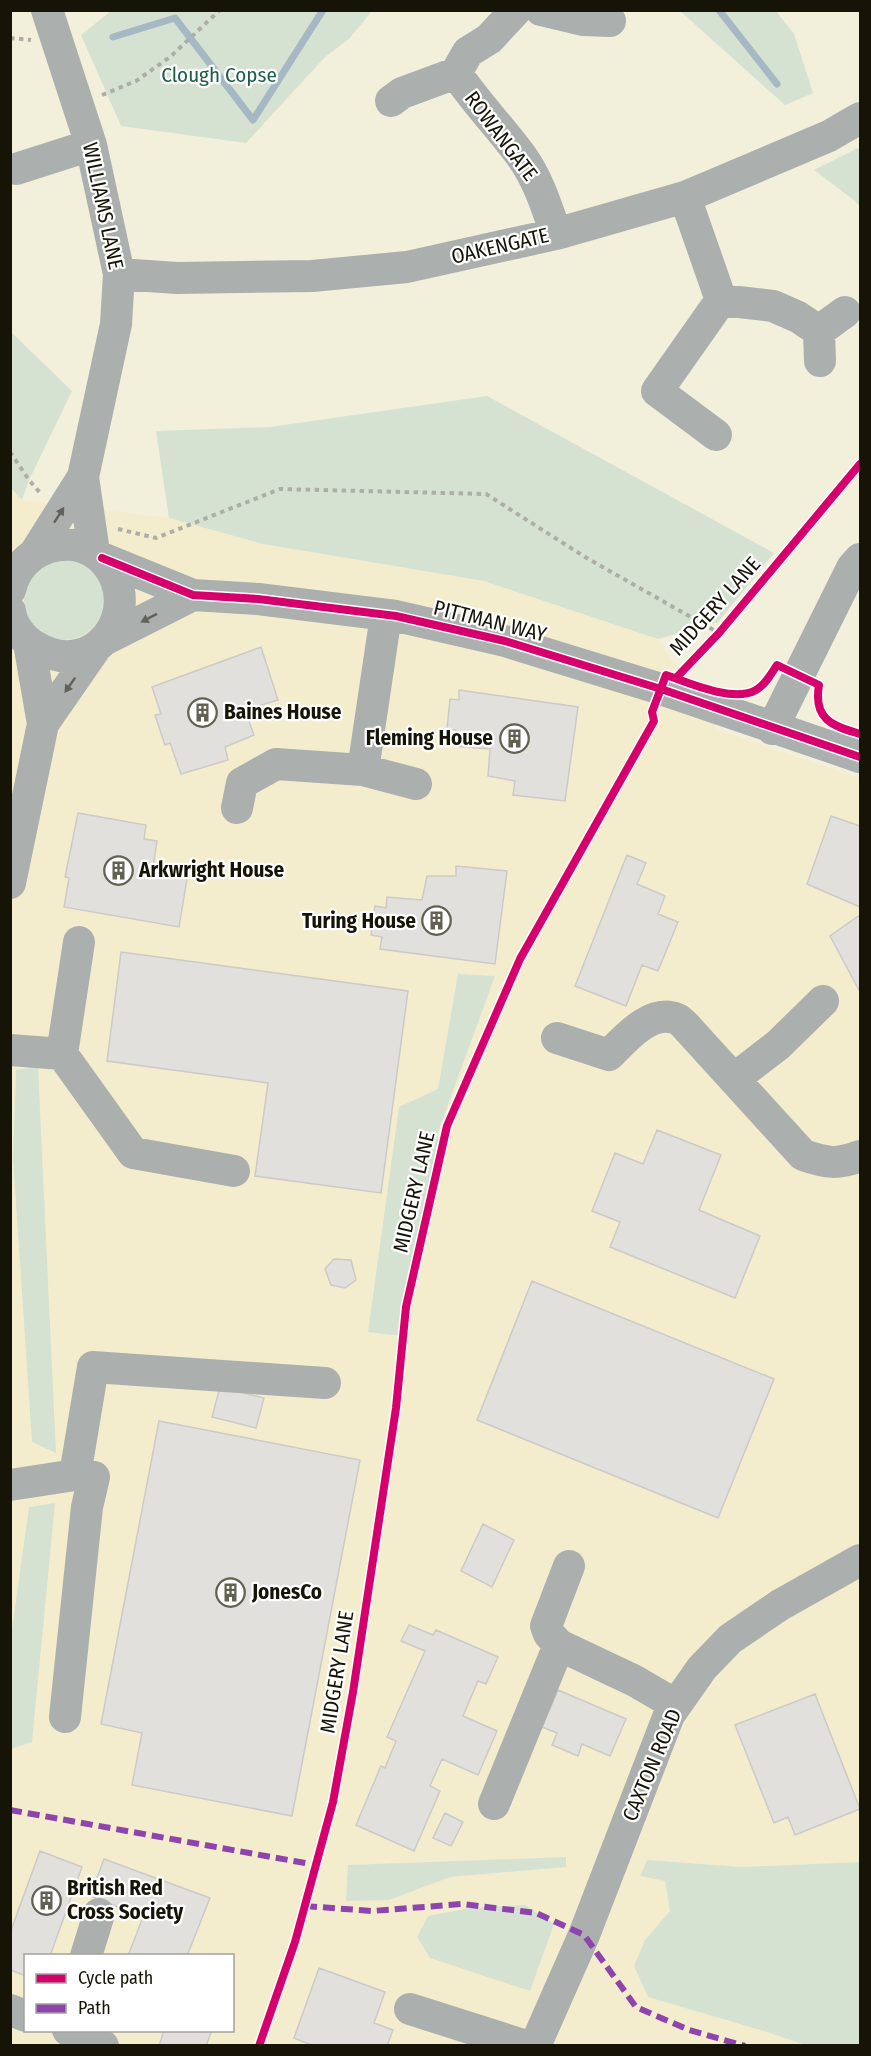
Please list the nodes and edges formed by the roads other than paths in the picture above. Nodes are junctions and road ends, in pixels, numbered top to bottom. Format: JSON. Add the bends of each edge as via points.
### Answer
{"nodes":[{"id":1,"x":47,"y":10,"type":"edge"},
{"id":2,"x":516,"y":10,"type":"edge"},
{"id":3,"x":541,"y":10,"type":"edge"},
{"id":4,"x":610,"y":21,"type":"dead end"},
{"id":5,"x":456,"y":73,"type":"junction"},
{"id":6,"x":391,"y":101,"type":"dead end"},
{"id":7,"x":861,"y":118,"type":"edge"},
{"id":8,"x":91,"y":145,"type":"junction"},
{"id":9,"x":16,"y":169,"type":"dead end"},
{"id":10,"x":685,"y":197,"type":"junction"},
{"id":11,"x":556,"y":234,"type":"junction"},
{"id":12,"x":119,"y":274,"type":"junction"},
{"id":13,"x":721,"y":300,"type":"junction"},
{"id":14,"x":845,"y":312,"type":"dead end"},
{"id":15,"x":716,"y":435,"type":"dead end"},
{"id":16,"x":83,"y":477,"type":"junction"},
{"id":17,"x":95,"y":544,"type":"junction"},
{"id":18,"x":861,"y":560,"type":"edge"},
{"id":19,"x":19,"y":569,"type":"edge"},
{"id":20,"x":193,"y":595,"type":"junction"},
{"id":21,"x":386,"y":615,"type":"junction"},
{"id":22,"x":17,"y":629,"type":"edge"},
{"id":23,"x":101,"y":644,"type":"junction"},
{"id":24,"x":43,"y":724,"type":"junction"},
{"id":25,"x":772,"y":729,"type":"junction"},
{"id":26,"x":861,"y":757,"type":"edge"},
{"id":27,"x":363,"y":770,"type":"junction"},
{"id":28,"x":416,"y":784,"type":"dead end"},
{"id":29,"x":237,"y":808,"type":"dead end"},
{"id":30,"x":10,"y":883,"type":"edge"},
{"id":31,"x":80,"y":942,"type":"dead end"},
{"id":32,"x":823,"y":1001,"type":"dead end"},
{"id":33,"x":557,"y":1038,"type":"dead end"},
{"id":34,"x":10,"y":1050,"type":"edge"},
{"id":35,"x":62,"y":1054,"type":"junction"},
{"id":36,"x":734,"y":1079,"type":"junction"},
{"id":37,"x":861,"y":1156,"type":"edge"},
{"id":38,"x":234,"y":1171,"type":"dead end"},
{"id":39,"x":325,"y":1383,"type":"dead end"},
{"id":40,"x":75,"y":1475,"type":"junction"},
{"id":41,"x":10,"y":1485,"type":"edge"},
{"id":42,"x":861,"y":1560,"type":"edge"},
{"id":43,"x":569,"y":1566,"type":"dead end"},
{"id":44,"x":559,"y":1645,"type":"junction"},
{"id":45,"x":676,"y":1705,"type":"junction"},
{"id":46,"x":65,"y":1717,"type":"dead end"},
{"id":47,"x":494,"y":1804,"type":"dead end"},
{"id":48,"x":99,"y":1914,"type":"dead end"},
{"id":49,"x":87,"y":1954,"type":"edge"},
{"id":50,"x":410,"y":2009,"type":"dead end"},
{"id":51,"x":70,"y":2032,"type":"edge"},
{"id":52,"x":103,"y":2046,"type":"edge"},
{"id":53,"x":526,"y":2046,"type":"edge"},
{"id":54,"x":535,"y":2046,"type":"edge"}],
"edges":[{"from":1,"to":8,"type":"street","name":"WILLIAMS LANE"},
{"from":2,"to":5,"type":"street","name":"ROWANGATE","via":[[489,39],[468,52]]},
{"from":3,"to":4,"type":"street","via":[[583,20]]},
{"from":5,"to":6,"type":"street","name":"ROWANGATE"},
{"from":5,"to":11,"type":"street","name":"ROWANGATE","via":[[522,158],[538,184]]},
{"from":7,"to":10,"type":"street","name":"OAKENGATE","via":[[829,136]]},
{"from":8,"to":9,"type":"street"},
{"from":8,"to":12,"type":"street","name":"WILLIAMS LANE"},
{"from":10,"to":11,"type":"street","name":"OAKENGATE"},
{"from":10,"to":13,"type":"street"},
{"from":11,"to":12,"type":"street","name":"OAKENGATE","via":[[407,267],[336,274],[177,279]]},
{"from":12,"to":16,"type":"street","name":"WILLIAMS LANE","via":[[116,324]]},
{"from":13,"to":14,"type":"street","via":[[773,306],[798,317],[820,346]]},
{"from":13,"to":15,"type":"street","via":[[648,386]]},
{"from":16,"to":17,"type":"street","name":"WILLIAMS LANE"},
{"from":19,"to":16,"type":"street","name":"WILLIAMS LANE","one_way":true},
{"from":17,"to":19,"type":"street","name":"PITTMAN WAY","via":[[49,546]]},
{"from":17,"to":20,"type":"street","name":"PITTMAN WAY"},
{"from":17,"to":23,"type":"street","via":[[120,590],[121,608],[115,626]]},
{"from":18,"to":25,"type":"street","via":[[852,568]]},
{"from":20,"to":21,"type":"street","name":"PITTMAN WAY"},
{"from":20,"to":23,"type":"street","one_way":true},
{"from":21,"to":25,"type":"street","name":"PITTMAN WAY","via":[[504,640]]},
{"from":21,"to":27,"type":"street"},
{"from":22,"to":23,"type":"street","via":[[45,653],[63,657]]},
{"from":22,"to":24,"type":"street"},
{"from":23,"to":24,"type":"street","one_way":true},
{"from":24,"to":30,"type":"street"},
{"from":25,"to":26,"type":"street","name":"PITTMAN WAY"},
{"from":27,"to":28,"type":"street"},
{"from":27,"to":29,"type":"street","via":[[276,764],[242,783]]},
{"from":31,"to":35,"type":"street"},
{"from":32,"to":36,"type":"street","via":[[778,1045]]},
{"from":33,"to":36,"type":"street","via":[[609,1055],[640,1024],[677,1019]]},
{"from":34,"to":35,"type":"street"},
{"from":35,"to":38,"type":"street","via":[[133,1153]]},
{"from":36,"to":37,"type":"street","via":[[803,1155],[824,1162],[843,1162]]},
{"from":39,"to":40,"type":"street","via":[[93,1367]]},
{"from":40,"to":41,"type":"street"},
{"from":40,"to":46,"type":"street","via":[[94,1477],[87,1507]]},
{"from":42,"to":45,"type":"street","name":"CAXTON ROAD","via":[[780,1605],[730,1639],[702,1668]]},
{"from":43,"to":44,"type":"street","via":[[546,1626]]},
{"from":44,"to":45,"type":"street"},
{"from":44,"to":47,"type":"street"},
{"from":45,"to":54,"type":"street","name":"CAXTON ROAD"},
{"from":48,"to":49,"type":"street"},
{"from":50,"to":53,"type":"street"},
{"from":51,"to":52,"type":"street"}]}
